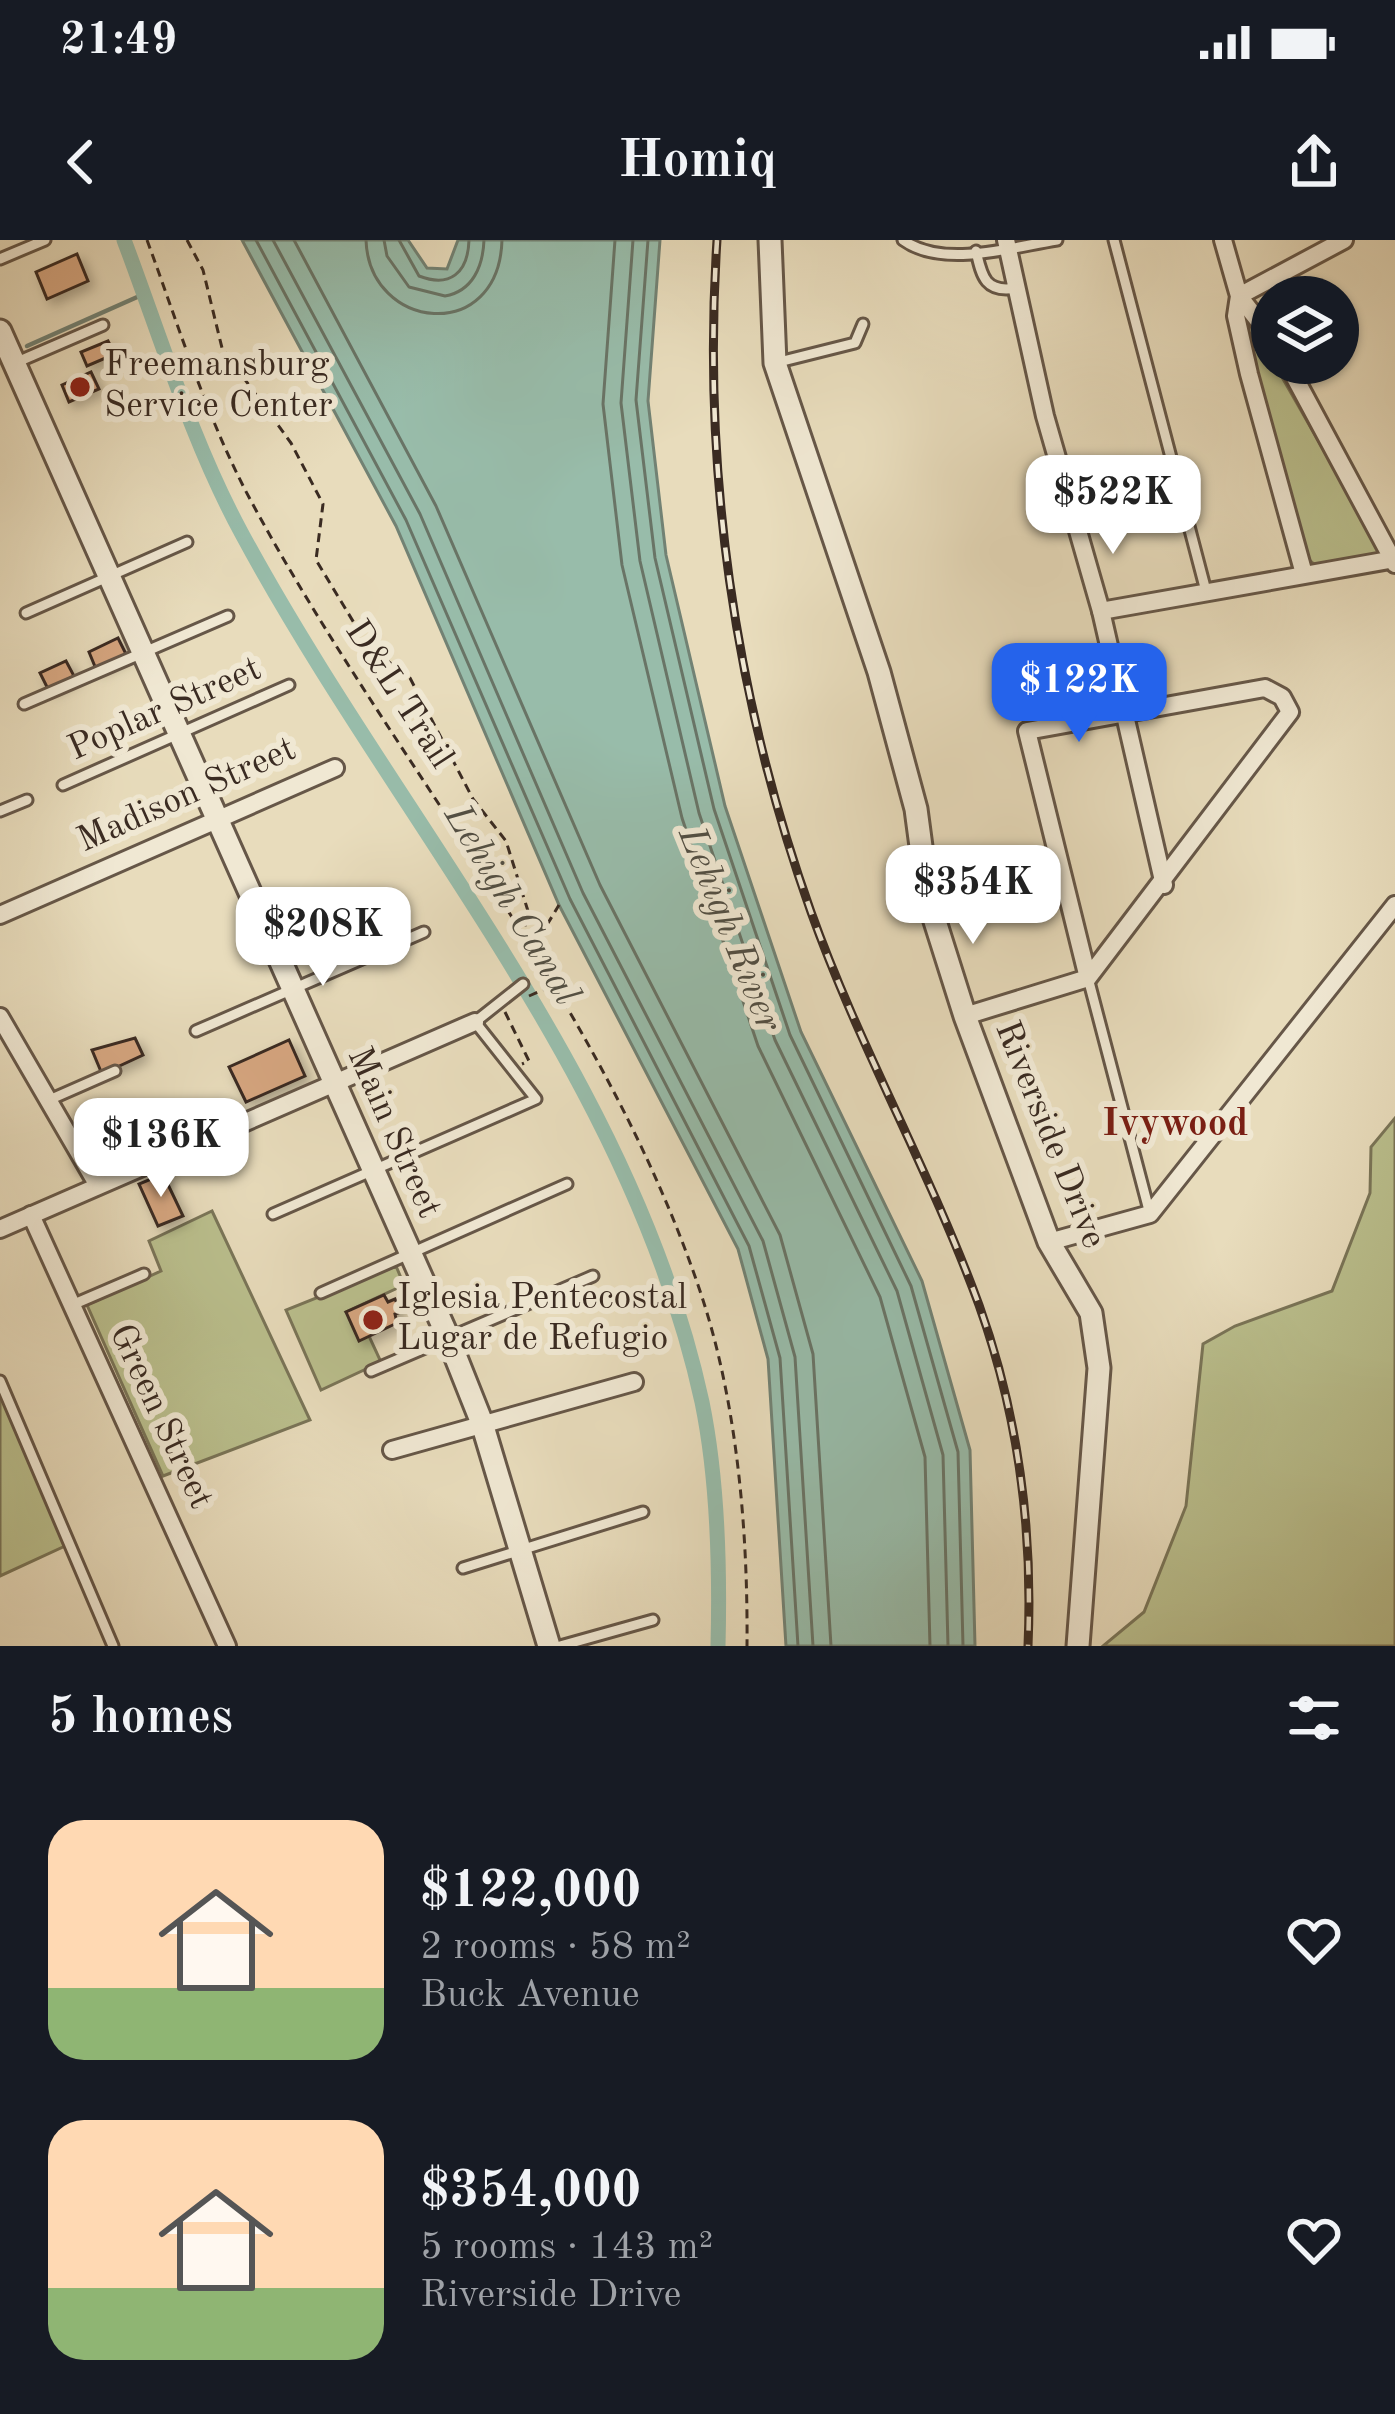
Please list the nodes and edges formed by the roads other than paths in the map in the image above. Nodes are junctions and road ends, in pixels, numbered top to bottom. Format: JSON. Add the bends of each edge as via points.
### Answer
{"nodes":[{"id":1,"x":45,"y":240,"type":"edge"},
{"id":2,"x":770,"y":240,"type":"edge"},
{"id":3,"x":903,"y":240,"type":"edge"},
{"id":4,"x":1058,"y":240,"type":"edge"},
{"id":5,"x":1114,"y":240,"type":"edge"},
{"id":6,"x":1222,"y":240,"type":"edge"},
{"id":7,"x":1344,"y":240,"type":"edge"},
{"id":8,"x":1006,"y":244,"type":"edge"},
{"id":9,"x":976,"y":251,"type":"junction"},
{"id":10,"x":0,"y":259,"type":"edge"},
{"id":11,"x":1016,"y":288,"type":"junction"},
{"id":12,"x":1239,"y":296,"type":"junction"},
{"id":13,"x":1251,"y":311,"type":"edge"},
{"id":14,"x":862,"y":324,"type":"dead end"},
{"id":15,"x":103,"y":326,"type":"dead end"},
{"id":16,"x":0,"y":331,"type":"edge"},
{"id":17,"x":775,"y":364,"type":"junction"},
{"id":18,"x":7,"y":366,"type":"edge"},
{"id":19,"x":1298,"y":384,"type":"edge"},
{"id":20,"x":187,"y":542,"type":"dead end"},
{"id":21,"x":1394,"y":561,"type":"edge"},
{"id":22,"x":1304,"y":574,"type":"junction"},
{"id":23,"x":111,"y":576,"type":"junction"},
{"id":24,"x":1206,"y":591,"type":"junction"},
{"id":25,"x":1101,"y":610,"type":"junction"},
{"id":26,"x":26,"y":614,"type":"dead end"},
{"id":27,"x":228,"y":616,"type":"dead end"},
{"id":28,"x":143,"y":652,"type":"junction"},
{"id":29,"x":289,"y":685,"type":"dead end"},
{"id":30,"x":24,"y":704,"type":"dead end"},
{"id":31,"x":1123,"y":713,"type":"junction"},
{"id":32,"x":178,"y":734,"type":"junction"},
{"id":33,"x":335,"y":768,"type":"dead end"},
{"id":34,"x":63,"y":784,"type":"dead end"},
{"id":35,"x":27,"y":800,"type":"dead end"},
{"id":36,"x":0,"y":811,"type":"edge"},
{"id":37,"x":215,"y":820,"type":"junction"},
{"id":38,"x":1164,"y":885,"type":"junction"},
{"id":39,"x":1395,"y":905,"type":"edge"},
{"id":40,"x":0,"y":915,"type":"edge"},
{"id":41,"x":424,"y":932,"type":"dead end"},
{"id":42,"x":1088,"y":978,"type":"junction"},
{"id":43,"x":523,"y":984,"type":"dead end"},
{"id":44,"x":292,"y":989,"type":"junction"},
{"id":45,"x":965,"y":1016,"type":"junction"},
{"id":46,"x":0,"y":1017,"type":"edge"},
{"id":47,"x":475,"y":1022,"type":"junction"},
{"id":48,"x":196,"y":1031,"type":"dead end"},
{"id":49,"x":115,"y":1071,"type":"dead end"},
{"id":50,"x":334,"y":1081,"type":"junction"},
{"id":51,"x":49,"y":1100,"type":"junction"},
{"id":52,"x":374,"y":1170,"type":"junction"},
{"id":53,"x":97,"y":1184,"type":"junction"},
{"id":54,"x":567,"y":1184,"type":"dead end"},
{"id":55,"x":273,"y":1214,"type":"dead end"},
{"id":56,"x":1150,"y":1214,"type":"junction"},
{"id":57,"x":32,"y":1215,"type":"junction"},
{"id":58,"x":0,"y":1229,"type":"edge"},
{"id":59,"x":1049,"y":1242,"type":"junction"},
{"id":60,"x":411,"y":1255,"type":"junction"},
{"id":61,"x":144,"y":1274,"type":"dead end"},
{"id":62,"x":593,"y":1276,"type":"dead end"},
{"id":63,"x":321,"y":1293,"type":"dead end"},
{"id":64,"x":72,"y":1305,"type":"junction"},
{"id":65,"x":447,"y":1335,"type":"junction"},
{"id":66,"x":371,"y":1371,"type":"dead end"},
{"id":67,"x":0,"y":1381,"type":"edge"},
{"id":68,"x":634,"y":1382,"type":"dead end"},
{"id":69,"x":482,"y":1423,"type":"junction"},
{"id":70,"x":392,"y":1450,"type":"dead end"},
{"id":71,"x":643,"y":1512,"type":"dead end"},
{"id":72,"x":523,"y":1550,"type":"junction"},
{"id":73,"x":463,"y":1568,"type":"dead end"},
{"id":74,"x":653,"y":1620,"type":"dead end"},
{"id":75,"x":113,"y":1646,"type":"edge"},
{"id":76,"x":227,"y":1646,"type":"edge"},
{"id":77,"x":549,"y":1646,"type":"edge"},
{"id":78,"x":560,"y":1646,"type":"edge"},
{"id":79,"x":1078,"y":1646,"type":"edge"}],
"edges":[{"from":1,"to":10,"type":"lane"},
{"from":2,"to":17,"type":"street","name":"Riverside Drive"},
{"from":3,"to":9,"type":"lane","via":[[919,252]]},
{"from":4,"to":8,"type":"lane"},
{"from":5,"to":24,"type":"lane"},
{"from":6,"to":12,"type":"street"},
{"from":7,"to":12,"type":"street"},
{"from":8,"to":9,"type":"lane"},
{"from":8,"to":11,"type":"street"},
{"from":9,"to":11,"type":"lane","via":[[985,283]]},
{"from":11,"to":25,"type":"street"},
{"from":12,"to":13,"type":"street"},
{"from":12,"to":22,"type":"street","via":[[1249,374]]},
{"from":14,"to":17,"type":"lane","via":[[855,343]]},
{"from":15,"to":18,"type":"lane"},
{"from":16,"to":18,"type":"street","name":"Main Street"},
{"from":17,"to":45,"type":"street","name":"Riverside Drive","via":[[875,659],[916,808],[928,898]]},
{"from":18,"to":23,"type":"street","name":"Main Street"},
{"from":19,"to":21,"type":"street"},
{"from":20,"to":23,"type":"lane"},
{"from":21,"to":22,"type":"street"},
{"from":22,"to":24,"type":"street"},
{"from":23,"to":26,"type":"lane"},
{"from":23,"to":28,"type":"street","name":"Main Street"},
{"from":24,"to":25,"type":"street"},
{"from":25,"to":31,"type":"street"},
{"from":27,"to":28,"type":"lane"},
{"from":28,"to":30,"type":"lane"},
{"from":28,"to":32,"type":"street","name":"Main Street"},
{"from":29,"to":32,"type":"lane","name":"Poplar Street"},
{"from":31,"to":38,"type":"street"},
{"from":31,"to":38,"type":"street","via":[[1265,688],[1290,712]]},
{"from":31,"to":42,"type":"street","via":[[1028,730]]},
{"from":32,"to":34,"type":"lane","name":"Poplar Street"},
{"from":32,"to":37,"type":"street","name":"Main Street"},
{"from":33,"to":37,"type":"street","name":"Madison Street"},
{"from":35,"to":36,"type":"lane"},
{"from":37,"to":40,"type":"street","name":"Madison Street"},
{"from":37,"to":44,"type":"street","name":"Main Street"},
{"from":38,"to":42,"type":"street"},
{"from":39,"to":56,"type":"street"},
{"from":41,"to":44,"type":"lane"},
{"from":42,"to":45,"type":"street"},
{"from":42,"to":56,"type":"lane"},
{"from":43,"to":47,"type":"lane"},
{"from":44,"to":48,"type":"lane"},
{"from":44,"to":50,"type":"street","name":"Main Street"},
{"from":45,"to":59,"type":"street","name":"Riverside Drive"},
{"from":46,"to":51,"type":"street"},
{"from":47,"to":50,"type":"street"},
{"from":47,"to":52,"type":"lane","via":[[536,1099]]},
{"from":49,"to":51,"type":"lane"},
{"from":50,"to":52,"type":"street","name":"Main Street"},
{"from":50,"to":53,"type":"street"},
{"from":51,"to":53,"type":"street"},
{"from":52,"to":55,"type":"lane"},
{"from":52,"to":60,"type":"street","name":"Main Street"},
{"from":53,"to":57,"type":"street"},
{"from":54,"to":60,"type":"lane"},
{"from":56,"to":59,"type":"street"},
{"from":57,"to":58,"type":"street"},
{"from":57,"to":64,"type":"street","name":"Green Street"},
{"from":59,"to":79,"type":"street","name":"Riverside Drive","via":[[1090,1313],[1099,1368]]},
{"from":60,"to":63,"type":"lane"},
{"from":60,"to":65,"type":"street","name":"Main Street"},
{"from":61,"to":64,"type":"lane"},
{"from":62,"to":65,"type":"lane"},
{"from":64,"to":76,"type":"street","name":"Green Street"},
{"from":65,"to":66,"type":"lane"},
{"from":65,"to":69,"type":"street","name":"Main Street"},
{"from":67,"to":75,"type":"lane"},
{"from":68,"to":69,"type":"street"},
{"from":69,"to":70,"type":"street"},
{"from":69,"to":72,"type":"street","name":"Main Street"},
{"from":71,"to":72,"type":"lane"},
{"from":72,"to":73,"type":"lane"},
{"from":72,"to":77,"type":"street","name":"Main Street"},
{"from":74,"to":78,"type":"lane"}]}
